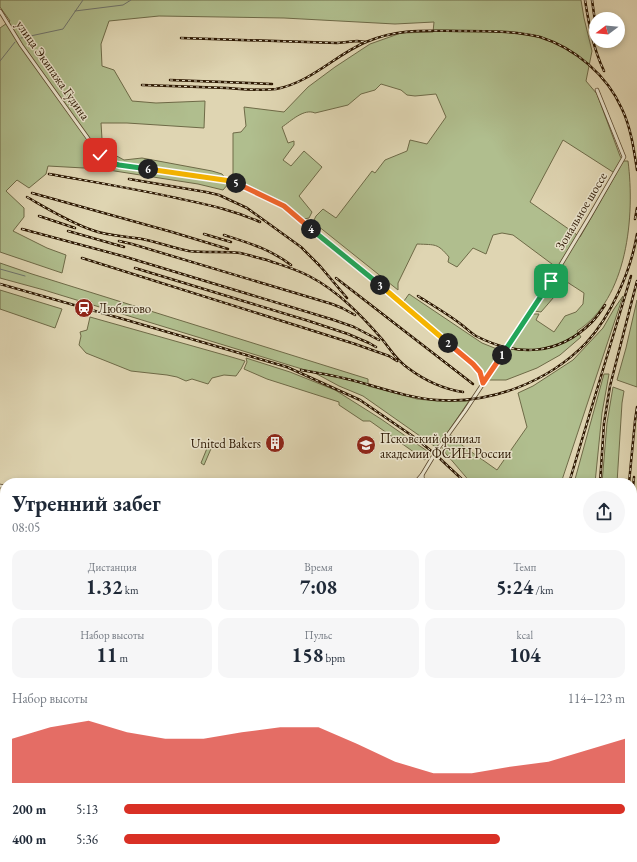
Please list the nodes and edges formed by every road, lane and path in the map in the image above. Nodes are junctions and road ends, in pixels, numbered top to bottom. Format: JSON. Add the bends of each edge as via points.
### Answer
{"nodes":[{"id":1,"x":0,"y":11,"type":"edge"},
{"id":2,"x":597,"y":90,"type":"dead end"},
{"id":3,"x":483,"y":383,"type":"junction"},
{"id":4,"x":422,"y":475,"type":"junction"},
{"id":5,"x":419,"y":478,"type":"edge"},
{"id":6,"x":422,"y":478,"type":"edge"}],
"edges":[{"from":1,"to":3,"type":"street","name":"улица Экипажа Гудина","via":[[21,46],[100,155],[108,162],[231,181],[284,206],[473,364],[480,372]]},
{"from":2,"to":3,"type":"street","name":"Зональное шоссе","via":[[624,157],[556,272]]},
{"from":3,"to":4,"type":"street","name":"Зональное шоссе"},
{"from":4,"to":5,"type":"street","name":"Зональное шоссе"},
{"from":4,"to":6,"type":"street"}]}
